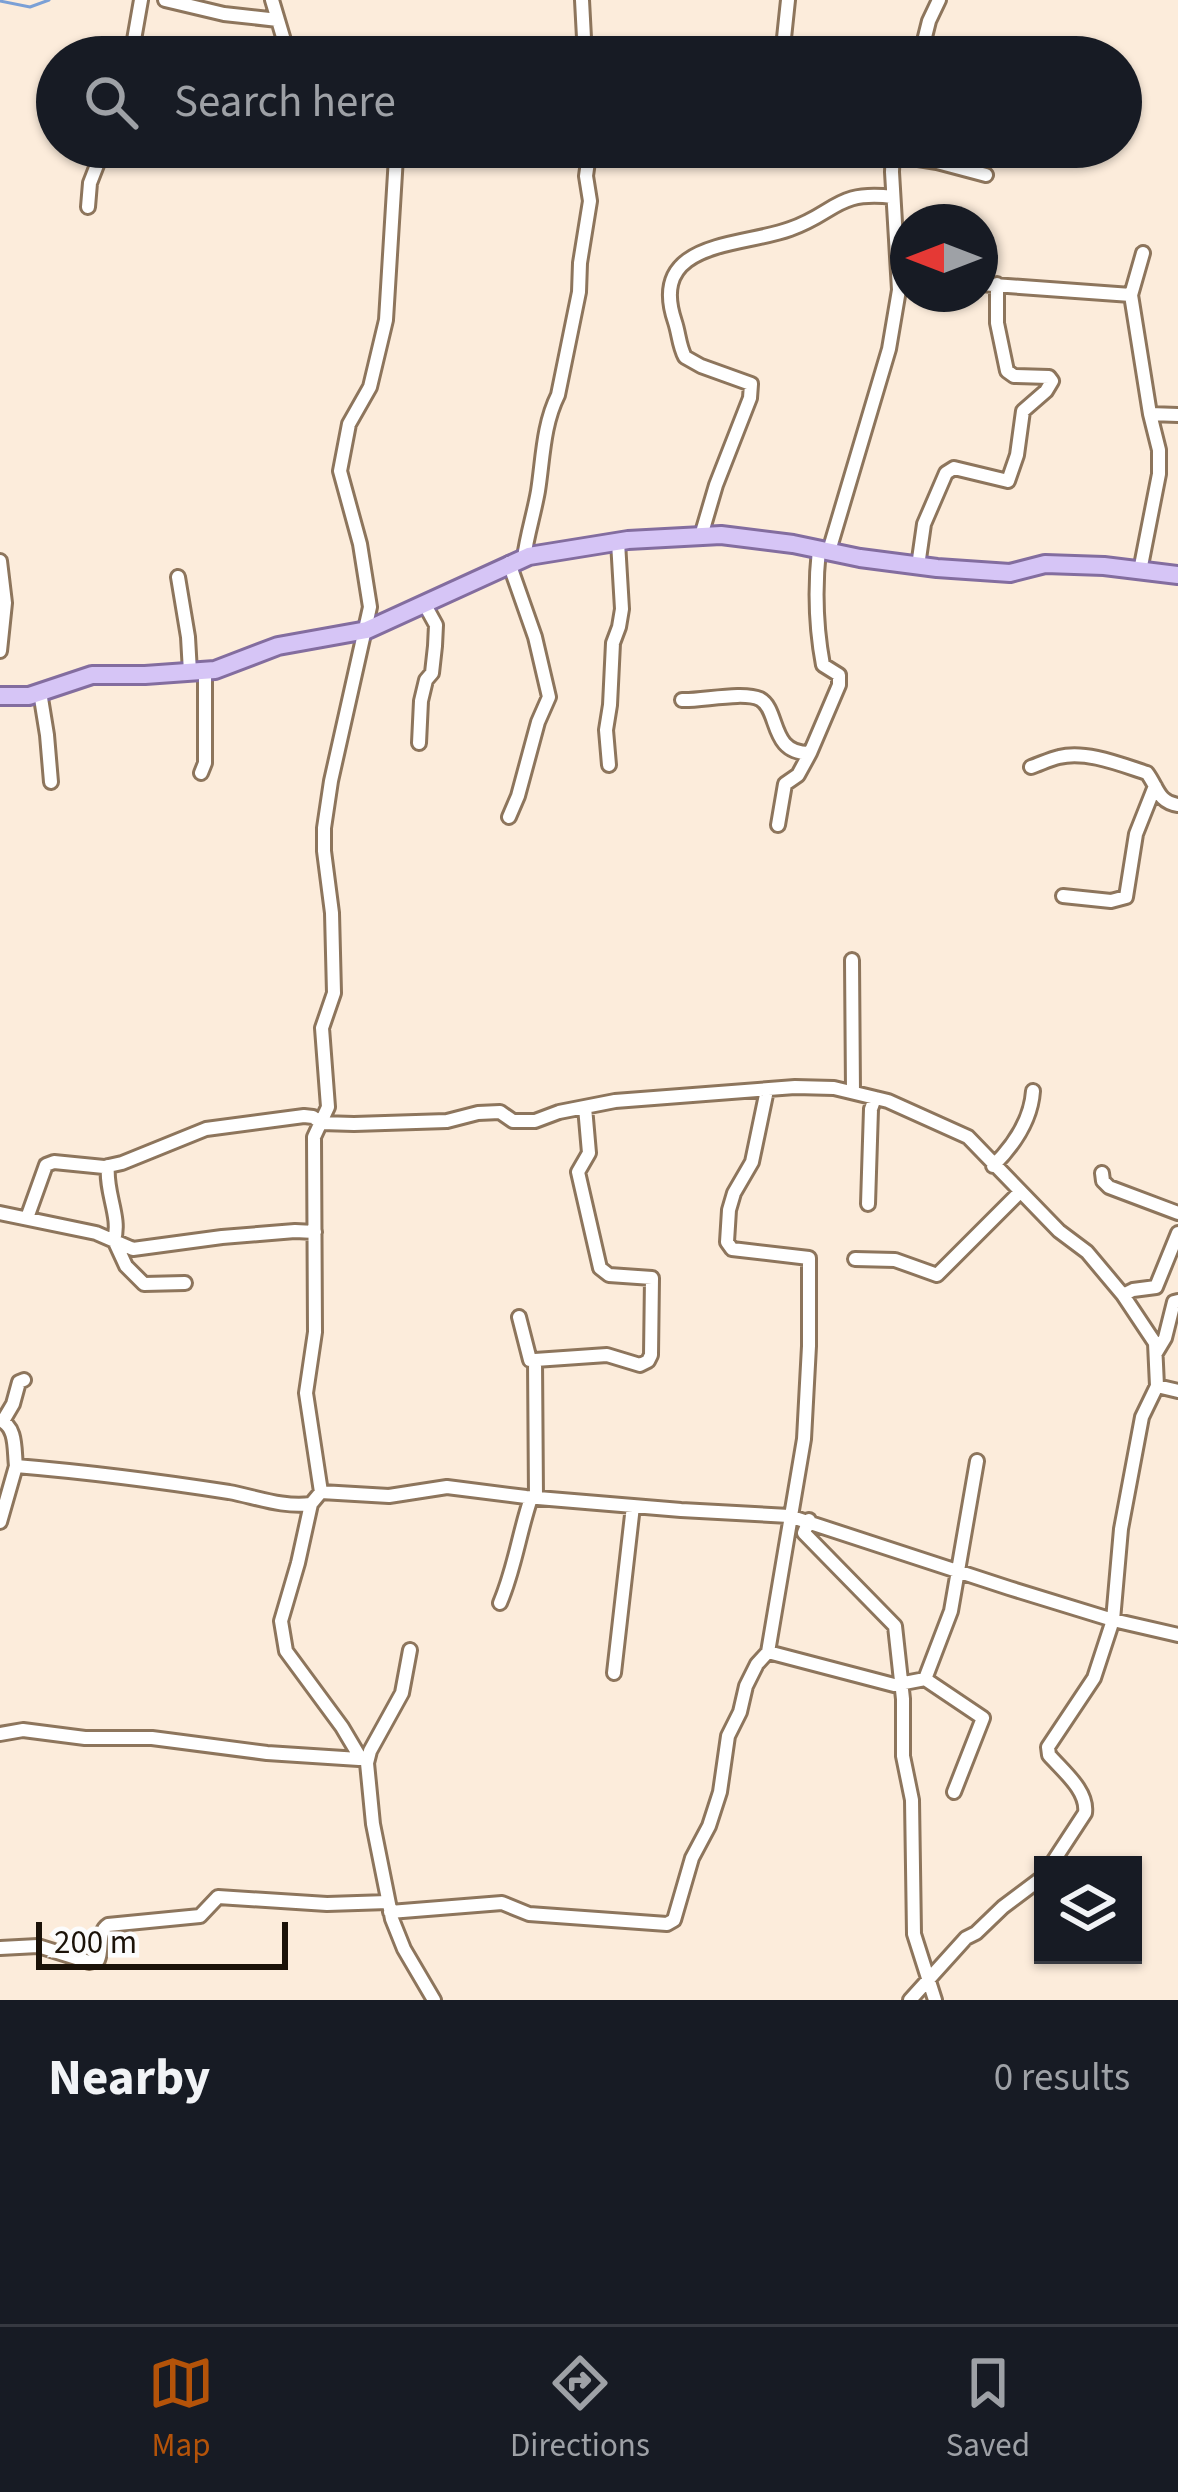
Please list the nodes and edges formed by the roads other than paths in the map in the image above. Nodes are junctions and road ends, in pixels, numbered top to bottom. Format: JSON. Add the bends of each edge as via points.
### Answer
{"nodes":[{"id":1,"x":141,"y":0,"type":"edge"},
{"id":2,"x":165,"y":0,"type":"edge"},
{"id":3,"x":272,"y":0,"type":"edge"},
{"id":4,"x":582,"y":0,"type":"edge"},
{"id":5,"x":788,"y":0,"type":"edge"},
{"id":6,"x":939,"y":0,"type":"edge"},
{"id":7,"x":278,"y":20,"type":"junction"},
{"id":8,"x":135,"y":36,"type":"edge"},
{"id":9,"x":283,"y":36,"type":"edge"},
{"id":10,"x":584,"y":36,"type":"edge"},
{"id":11,"x":784,"y":36,"type":"edge"},
{"id":12,"x":925,"y":36,"type":"edge"},
{"id":13,"x":96,"y":168,"type":"edge"},
{"id":14,"x":395,"y":168,"type":"edge"},
{"id":15,"x":587,"y":168,"type":"edge"},
{"id":16,"x":893,"y":168,"type":"edge"},
{"id":17,"x":960,"y":168,"type":"edge"},
{"id":18,"x":986,"y":175,"type":"dead end"},
{"id":19,"x":893,"y":196,"type":"junction"},
{"id":20,"x":894,"y":204,"type":"edge"},
{"id":21,"x":88,"y":207,"type":"dead end"},
{"id":22,"x":1143,"y":254,"type":"dead end"},
{"id":23,"x":998,"y":284,"type":"edge"},
{"id":24,"x":1131,"y":295,"type":"junction"},
{"id":25,"x":897,"y":312,"type":"edge"},
{"id":26,"x":997,"y":312,"type":"edge"},
{"id":27,"x":1150,"y":414,"type":"junction"},
{"id":28,"x":1178,"y":415,"type":"edge"},
{"id":29,"x":701,"y":536,"type":"junction"},
{"id":30,"x":618,"y":542,"type":"junction"},
{"id":31,"x":824,"y":550,"type":"junction"},
{"id":32,"x":0,"y":561,"type":"edge"},
{"id":33,"x":517,"y":561,"type":"junction"},
{"id":34,"x":918,"y":566,"type":"junction"},
{"id":35,"x":1140,"y":571,"type":"junction"},
{"id":36,"x":1178,"y":574,"type":"edge"},
{"id":37,"x":178,"y":578,"type":"dead end"},
{"id":38,"x":425,"y":605,"type":"junction"},
{"id":39,"x":367,"y":630,"type":"junction"},
{"id":40,"x":0,"y":651,"type":"edge"},
{"id":41,"x":197,"y":672,"type":"junction"},
{"id":42,"x":40,"y":692,"type":"junction"},
{"id":43,"x":0,"y":696,"type":"edge"},
{"id":44,"x":682,"y":700,"type":"dead end"},
{"id":45,"x":419,"y":743,"type":"dead end"},
{"id":46,"x":810,"y":752,"type":"junction"},
{"id":47,"x":609,"y":765,"type":"dead end"},
{"id":48,"x":1031,"y":767,"type":"dead end"},
{"id":49,"x":201,"y":772,"type":"dead end"},
{"id":50,"x":51,"y":782,"type":"dead end"},
{"id":51,"x":1155,"y":786,"type":"junction"},
{"id":52,"x":1178,"y":805,"type":"edge"},
{"id":53,"x":509,"y":817,"type":"dead end"},
{"id":54,"x":778,"y":825,"type":"dead end"},
{"id":55,"x":1063,"y":896,"type":"dead end"},
{"id":56,"x":852,"y":960,"type":"dead end"},
{"id":57,"x":767,"y":1090,"type":"junction"},
{"id":58,"x":1034,"y":1091,"type":"dead end"},
{"id":59,"x":853,"y":1092,"type":"junction"},
{"id":60,"x":875,"y":1098,"type":"junction"},
{"id":61,"x":584,"y":1107,"type":"junction"},
{"id":62,"x":321,"y":1123,"type":"junction"},
{"id":63,"x":108,"y":1166,"type":"junction"},
{"id":64,"x":993,"y":1166,"type":"junction"},
{"id":65,"x":1102,"y":1173,"type":"dead end"},
{"id":66,"x":1020,"y":1192,"type":"junction"},
{"id":67,"x":868,"y":1204,"type":"dead end"},
{"id":68,"x":0,"y":1213,"type":"edge"},
{"id":69,"x":1178,"y":1214,"type":"edge"},
{"id":70,"x":27,"y":1218,"type":"junction"},
{"id":71,"x":315,"y":1232,"type":"junction"},
{"id":72,"x":1178,"y":1233,"type":"edge"},
{"id":73,"x":114,"y":1240,"type":"junction"},
{"id":74,"x":855,"y":1259,"type":"dead end"},
{"id":75,"x":185,"y":1283,"type":"dead end"},
{"id":76,"x":1123,"y":1295,"type":"junction"},
{"id":77,"x":1178,"y":1301,"type":"edge"},
{"id":78,"x":519,"y":1317,"type":"dead end"},
{"id":79,"x":1156,"y":1354,"type":"junction"},
{"id":80,"x":535,"y":1360,"type":"junction"},
{"id":81,"x":23,"y":1380,"type":"dead end"},
{"id":82,"x":1157,"y":1386,"type":"junction"},
{"id":83,"x":1178,"y":1391,"type":"edge"},
{"id":84,"x":2,"y":1421,"type":"edge"},
{"id":85,"x":977,"y":1461,"type":"dead end"},
{"id":86,"x":16,"y":1466,"type":"junction"},
{"id":87,"x":321,"y":1492,"type":"junction"},
{"id":88,"x":533,"y":1498,"type":"junction"},
{"id":89,"x":311,"y":1504,"type":"junction"},
{"id":90,"x":633,"y":1506,"type":"junction"},
{"id":91,"x":789,"y":1516,"type":"junction"},
{"id":92,"x":0,"y":1520,"type":"edge"},
{"id":93,"x":809,"y":1520,"type":"junction"},
{"id":94,"x":957,"y":1570,"type":"junction"},
{"id":95,"x":500,"y":1603,"type":"dead end"},
{"id":96,"x":1113,"y":1620,"type":"junction"},
{"id":97,"x":1178,"y":1635,"type":"edge"},
{"id":98,"x":410,"y":1650,"type":"dead end"},
{"id":99,"x":768,"y":1652,"type":"junction"},
{"id":100,"x":614,"y":1673,"type":"dead end"},
{"id":101,"x":925,"y":1678,"type":"junction"},
{"id":102,"x":901,"y":1683,"type":"junction"},
{"id":103,"x":0,"y":1734,"type":"edge"},
{"id":104,"x":363,"y":1761,"type":"junction"},
{"id":105,"x":954,"y":1792,"type":"dead end"},
{"id":106,"x":1056,"y":1856,"type":"edge"},
{"id":107,"x":1034,"y":1884,"type":"edge"},
{"id":108,"x":389,"y":1907,"type":"junction"},
{"id":109,"x":0,"y":1948,"type":"edge"},
{"id":110,"x":929,"y":1982,"type":"junction"},
{"id":111,"x":434,"y":2000,"type":"edge"},
{"id":112,"x":910,"y":2000,"type":"edge"},
{"id":113,"x":935,"y":2000,"type":"edge"}],
"edges":[{"from":1,"to":8,"type":"street"},
{"from":2,"to":7,"type":"street"},
{"from":3,"to":7,"type":"street"},
{"from":4,"to":10,"type":"street"},
{"from":5,"to":11,"type":"street"},
{"from":6,"to":12,"type":"street"},
{"from":7,"to":9,"type":"street"},
{"from":13,"to":21,"type":"street"},
{"from":14,"to":39,"type":"street","via":[[386,320],[340,471],[361,544]]},
{"from":15,"to":33,"type":"street","via":[[579,292]]},
{"from":16,"to":19,"type":"street"},
{"from":17,"to":18,"type":"street"},
{"from":19,"to":20,"type":"street"},
{"from":19,"to":29,"type":"street","via":[[853,196],[785,232],[704,250],[670,283],[668,308],[685,357],[751,384]]},
{"from":22,"to":24,"type":"street"},
{"from":23,"to":24,"type":"street"},
{"from":24,"to":27,"type":"street"},
{"from":25,"to":31,"type":"street"},
{"from":26,"to":34,"type":"street","via":[[1007,371],[1052,382],[1023,411],[1008,482],[954,468],[946,473],[924,524]]},
{"from":27,"to":28,"type":"street"},
{"from":27,"to":35,"type":"street","via":[[1159,474]]},
{"from":29,"to":30,"type":"main road"},
{"from":29,"to":31,"type":"main road"},
{"from":30,"to":33,"type":"main road"},
{"from":30,"to":47,"type":"street","via":[[622,609],[613,643]]},
{"from":31,"to":34,"type":"main road"},
{"from":31,"to":46,"type":"street","via":[[816,576],[820,647],[839,685]]},
{"from":32,"to":40,"type":"street"},
{"from":33,"to":38,"type":"main road"},
{"from":33,"to":53,"type":"street","via":[[549,697]]},
{"from":34,"to":35,"type":"main road"},
{"from":35,"to":36,"type":"main road"},
{"from":37,"to":41,"type":"street"},
{"from":38,"to":39,"type":"main road"},
{"from":38,"to":45,"type":"street","via":[[436,625]]},
{"from":39,"to":41,"type":"main road"},
{"from":39,"to":62,"type":"street","via":[[324,828],[334,993],[322,1028],[328,1107]]},
{"from":41,"to":42,"type":"main road","via":[[92,675]]},
{"from":41,"to":49,"type":"street"},
{"from":42,"to":43,"type":"main road"},
{"from":42,"to":50,"type":"street"},
{"from":44,"to":46,"type":"street","via":[[760,699],[787,746]]},
{"from":46,"to":54,"type":"street","via":[[785,784]]},
{"from":48,"to":51,"type":"street","via":[[1074,755],[1148,773]]},
{"from":51,"to":52,"type":"street"},
{"from":51,"to":55,"type":"street","via":[[1136,834],[1126,897]]},
{"from":56,"to":59,"type":"street"},
{"from":57,"to":59,"type":"street"},
{"from":57,"to":61,"type":"street"},
{"from":57,"to":91,"type":"street","via":[[752,1162],[729,1210],[727,1242],[809,1258],[804,1439]]},
{"from":58,"to":64,"type":"street","via":[[1014,1145]]},
{"from":59,"to":60,"type":"street"},
{"from":60,"to":64,"type":"street","via":[[968,1138]]},
{"from":60,"to":67,"type":"street"},
{"from":61,"to":62,"type":"street","via":[[535,1121],[500,1112]]},
{"from":61,"to":80,"type":"street","via":[[589,1153],[578,1172],[596,1253],[604,1273],[652,1278],[651,1355],[640,1365],[607,1355]]},
{"from":62,"to":63,"type":"street","via":[[304,1116],[206,1130]]},
{"from":62,"to":71,"type":"street","via":[[314,1136]]},
{"from":63,"to":70,"type":"street","via":[[46,1165]]},
{"from":63,"to":73,"type":"street"},
{"from":64,"to":66,"type":"street"},
{"from":65,"to":69,"type":"street","via":[[1109,1187]]},
{"from":66,"to":74,"type":"street","via":[[937,1275],[895,1260]]},
{"from":66,"to":76,"type":"street"},
{"from":68,"to":70,"type":"street"},
{"from":70,"to":73,"type":"street"},
{"from":71,"to":73,"type":"street","via":[[133,1249]]},
{"from":71,"to":87,"type":"street","via":[[306,1393]]},
{"from":72,"to":76,"type":"street","via":[[1156,1287]]},
{"from":73,"to":75,"type":"street","via":[[144,1284]]},
{"from":76,"to":79,"type":"street"},
{"from":77,"to":79,"type":"street"},
{"from":78,"to":80,"type":"street"},
{"from":79,"to":82,"type":"street"},
{"from":80,"to":88,"type":"street"},
{"from":81,"to":84,"type":"street"},
{"from":82,"to":83,"type":"street"},
{"from":82,"to":96,"type":"street","via":[[1142,1417],[1121,1528]]},
{"from":84,"to":86,"type":"street","via":[[13,1432]]},
{"from":85,"to":94,"type":"street"},
{"from":86,"to":89,"type":"street"},
{"from":86,"to":92,"type":"street"},
{"from":87,"to":88,"type":"street","via":[[388,1496],[447,1487]]},
{"from":87,"to":89,"type":"street"},
{"from":88,"to":90,"type":"street"},
{"from":88,"to":95,"type":"street"},
{"from":89,"to":104,"type":"street","via":[[280,1622],[286,1651]]},
{"from":90,"to":91,"type":"street"},
{"from":90,"to":100,"type":"street"},
{"from":91,"to":93,"type":"street"},
{"from":91,"to":99,"type":"street"},
{"from":93,"to":94,"type":"street"},
{"from":93,"to":102,"type":"street","via":[[804,1533],[895,1626]]},
{"from":94,"to":96,"type":"street"},
{"from":94,"to":101,"type":"street"},
{"from":96,"to":97,"type":"street"},
{"from":96,"to":106,"type":"street","via":[[1094,1678],[1048,1747],[1087,1806]]},
{"from":98,"to":104,"type":"street","via":[[402,1693]]},
{"from":99,"to":102,"type":"street"},
{"from":99,"to":108,"type":"street","via":[[728,1736],[720,1792],[674,1920],[529,1914],[502,1903]]},
{"from":101,"to":102,"type":"street"},
{"from":101,"to":105,"type":"street","via":[[983,1718]]},
{"from":102,"to":110,"type":"street","via":[[914,1934]]},
{"from":103,"to":104,"type":"street","via":[[152,1738]]},
{"from":104,"to":108,"type":"street"},
{"from":107,"to":110,"type":"street","via":[[965,1938]]},
{"from":108,"to":109,"type":"street","via":[[218,1898],[200,1916],[108,1925],[98,1960],[38,1946]]},
{"from":108,"to":111,"type":"street"},
{"from":110,"to":112,"type":"street"},
{"from":110,"to":113,"type":"street"}]}
